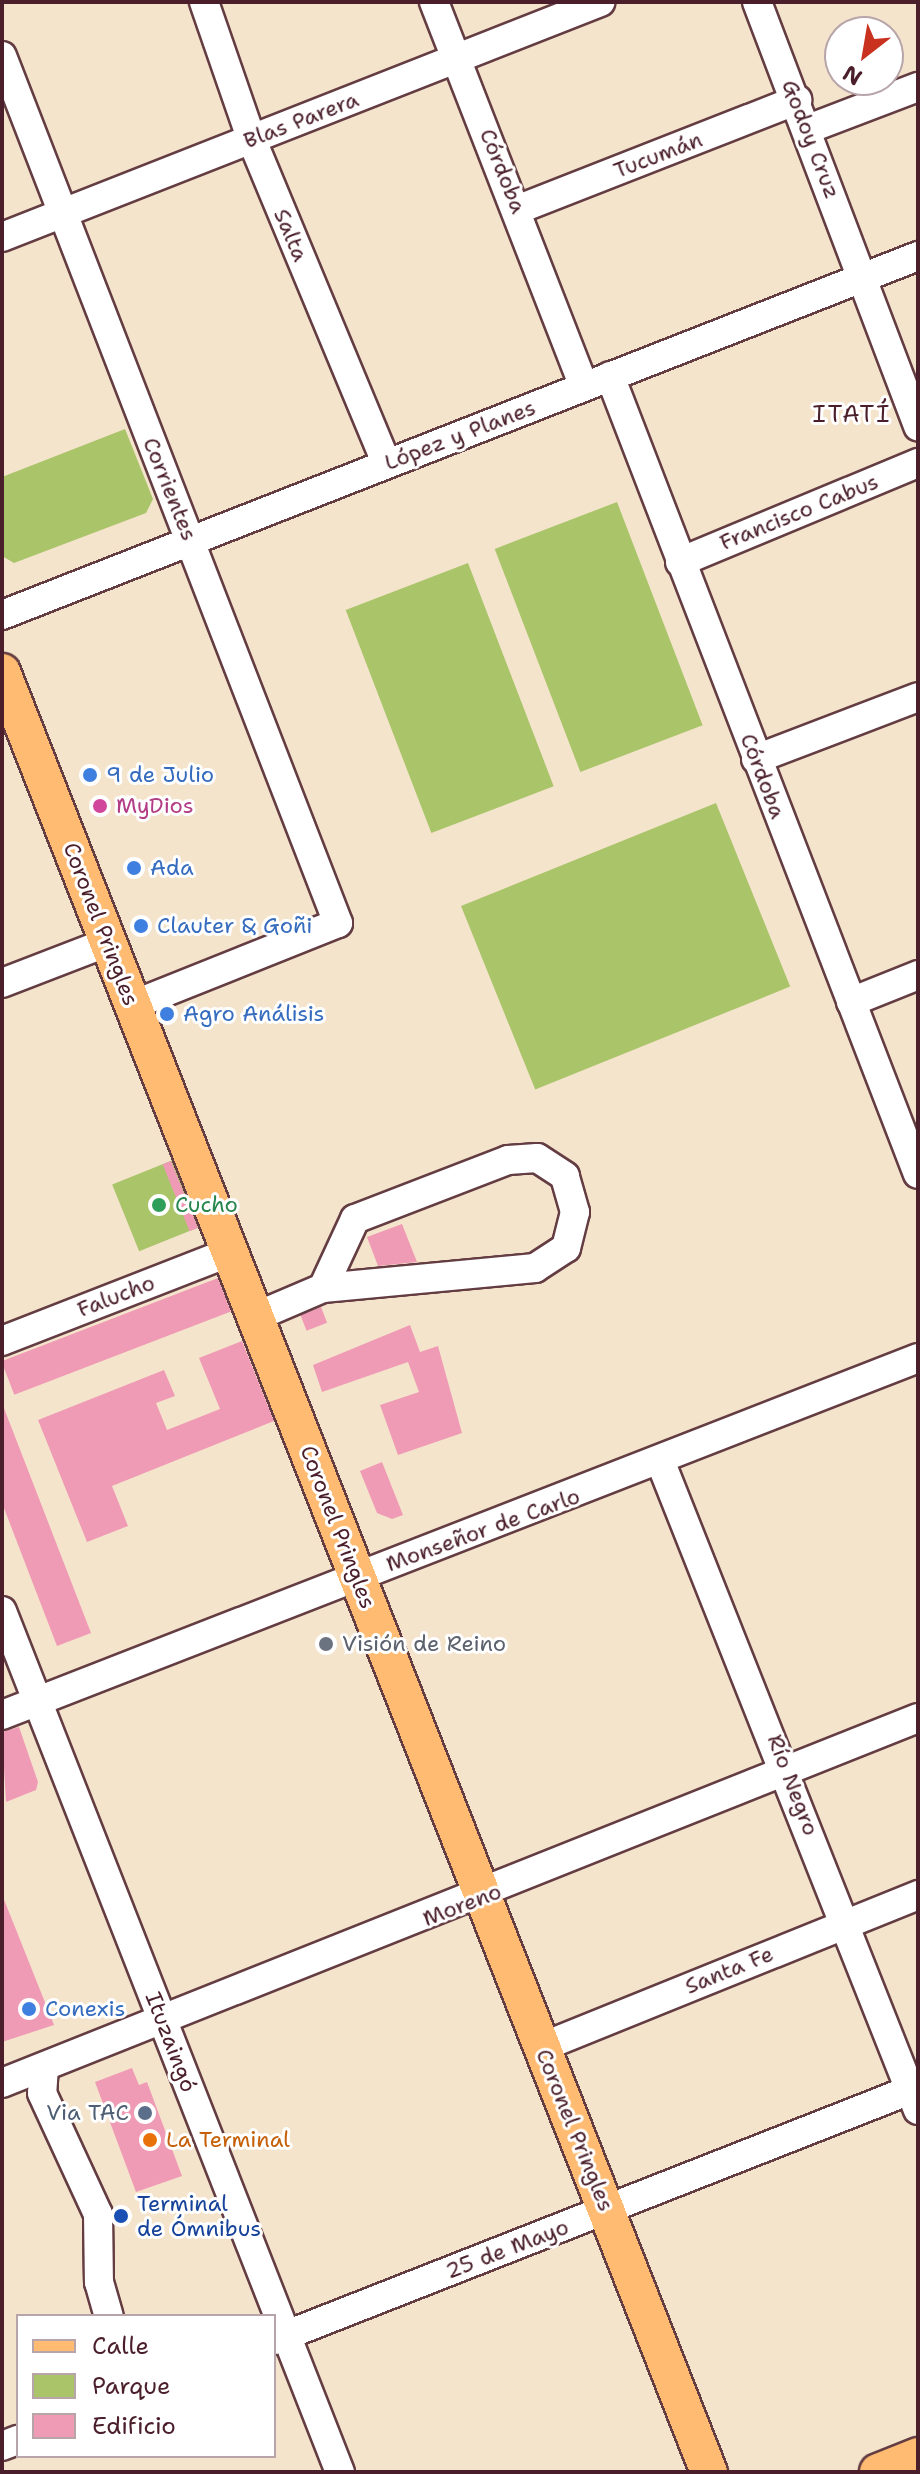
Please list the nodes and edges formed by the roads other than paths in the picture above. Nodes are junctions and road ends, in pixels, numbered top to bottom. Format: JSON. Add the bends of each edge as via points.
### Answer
{"nodes":[{"id":1,"x":204,"y":2,"type":"edge"},
{"id":2,"x":434,"y":2,"type":"edge"},
{"id":3,"x":600,"y":2,"type":"edge"},
{"id":4,"x":757,"y":2,"type":"edge"},
{"id":5,"x":2,"y":56,"type":"edge"},
{"id":6,"x":458,"y":61,"type":"junction"},
{"id":7,"x":918,"y":87,"type":"edge"},
{"id":8,"x":797,"y":100,"type":"junction"},
{"id":9,"x":808,"y":129,"type":"junction"},
{"id":10,"x":251,"y":138,"type":"junction"},
{"id":11,"x":519,"y":209,"type":"junction"},
{"id":12,"x":61,"y":214,"type":"junction"},
{"id":13,"x":2,"y":237,"type":"edge"},
{"id":14,"x":918,"y":256,"type":"edge"},
{"id":15,"x":862,"y":277,"type":"junction"},
{"id":16,"x":597,"y":381,"type":"junction"},
{"id":17,"x":918,"y":426,"type":"edge"},
{"id":18,"x":918,"y":463,"type":"edge"},
{"id":19,"x":387,"y":464,"type":"junction"},
{"id":20,"x":190,"y":541,"type":"junction"},
{"id":21,"x":680,"y":562,"type":"junction"},
{"id":22,"x":2,"y":615,"type":"edge"},
{"id":23,"x":2,"y":672,"type":"edge"},
{"id":24,"x":918,"y":697,"type":"edge"},
{"id":25,"x":756,"y":759,"type":"junction"},
{"id":26,"x":108,"y":942,"type":"junction"},
{"id":27,"x":918,"y":975,"type":"edge"},
{"id":28,"x":2,"y":983,"type":"edge"},
{"id":29,"x":851,"y":1002,"type":"junction"},
{"id":30,"x":133,"y":1005,"type":"junction"},
{"id":31,"x":915,"y":1158,"type":"edge"},
{"id":32,"x":230,"y":1252,"type":"junction"},
{"id":33,"x":323,"y":1288,"type":"junction"},
{"id":34,"x":255,"y":1317,"type":"junction"},
{"id":35,"x":2,"y":1341,"type":"edge"},
{"id":36,"x":918,"y":1358,"type":"edge"},
{"id":37,"x":661,"y":1463,"type":"junction"},
{"id":38,"x":358,"y":1577,"type":"junction"},
{"id":39,"x":2,"y":1611,"type":"edge"},
{"id":40,"x":37,"y":1701,"type":"junction"},
{"id":41,"x":2,"y":1715,"type":"edge"},
{"id":42,"x":918,"y":1718,"type":"edge"},
{"id":43,"x":789,"y":1772,"type":"junction"},
{"id":44,"x":918,"y":1895,"type":"edge"},
{"id":45,"x":483,"y":1897,"type":"junction"},
{"id":46,"x":845,"y":1922,"type":"junction"},
{"id":47,"x":163,"y":2021,"type":"junction"},
{"id":48,"x":542,"y":2047,"type":"junction"},
{"id":49,"x":44,"y":2067,"type":"junction"},
{"id":50,"x":2,"y":2083,"type":"edge"},
{"id":51,"x":915,"y":2096,"type":"edge"},
{"id":52,"x":606,"y":2210,"type":"junction"},
{"id":53,"x":108,"y":2314,"type":"edge"},
{"id":54,"x":271,"y":2314,"type":"edge"},
{"id":55,"x":280,"y":2338,"type":"edge"},
{"id":56,"x":918,"y":2456,"type":"edge"},
{"id":57,"x":340,"y":2472,"type":"edge"},
{"id":58,"x":709,"y":2472,"type":"edge"},
{"id":59,"x":878,"y":2472,"type":"edge"}],
"edges":[{"from":1,"to":10,"type":"street","name":"Salta"},
{"from":2,"to":6,"type":"street","name":"Córdoba"},
{"from":3,"to":6,"type":"street","name":"Blas Parera"},
{"from":4,"to":8,"type":"street","name":"Godoy Cruz"},
{"from":5,"to":12,"type":"street","name":"Corrientes"},
{"from":6,"to":10,"type":"street","name":"Blas Parera"},
{"from":6,"to":11,"type":"street","name":"Córdoba"},
{"from":7,"to":9,"type":"street"},
{"from":8,"to":9,"type":"street","name":"Godoy Cruz"},
{"from":8,"to":11,"type":"street","name":"Tucumán"},
{"from":9,"to":15,"type":"street","name":"Godoy Cruz"},
{"from":10,"to":12,"type":"street","name":"Blas Parera"},
{"from":10,"to":19,"type":"street","name":"Salta"},
{"from":11,"to":16,"type":"street","name":"Córdoba"},
{"from":12,"to":13,"type":"street","name":"Blas Parera"},
{"from":12,"to":20,"type":"street","name":"Corrientes"},
{"from":14,"to":15,"type":"street","name":"López y Planes"},
{"from":15,"to":16,"type":"street","name":"López y Planes"},
{"from":15,"to":17,"type":"street","name":"Godoy Cruz"},
{"from":16,"to":19,"type":"street","name":"López y Planes"},
{"from":16,"to":21,"type":"street","name":"Córdoba"},
{"from":18,"to":21,"type":"street","name":"Francisco Cabus"},
{"from":19,"to":20,"type":"street","name":"López y Planes"},
{"from":20,"to":22,"type":"street","name":"López y Planes"},
{"from":20,"to":30,"type":"street","name":"Corrientes","via":[[338,923]]},
{"from":21,"to":25,"type":"street","name":"Córdoba"},
{"from":23,"to":26,"type":"main road","name":"Coronel Pringles"},
{"from":24,"to":25,"type":"street"},
{"from":25,"to":29,"type":"street","name":"Córdoba"},
{"from":26,"to":28,"type":"street"},
{"from":26,"to":30,"type":"main road","name":"Coronel Pringles"},
{"from":27,"to":29,"type":"street"},
{"from":29,"to":31,"type":"street","name":"Córdoba"},
{"from":30,"to":32,"type":"main road","name":"Coronel Pringles"},
{"from":32,"to":34,"type":"main road","name":"Coronel Pringles"},
{"from":32,"to":35,"type":"street","name":"Falucho"},
{"from":33,"to":33,"type":"street","via":[[535,1268],[566,1248],[575,1212],[565,1176],[537,1158],[508,1160],[355,1219]]},
{"from":33,"to":34,"type":"street"},
{"from":34,"to":38,"type":"main road","name":"Coronel Pringles"},
{"from":36,"to":37,"type":"street","name":"Monseñor de Carlo"},
{"from":37,"to":38,"type":"street","name":"Monseñor de Carlo"},
{"from":37,"to":43,"type":"street","name":"Río Negro"},
{"from":38,"to":40,"type":"street","name":"Monseñor de Carlo"},
{"from":38,"to":45,"type":"main road","name":"Coronel Pringles"},
{"from":39,"to":40,"type":"street","name":"Ituzaingó"},
{"from":40,"to":41,"type":"street","name":"Monseñor de Carlo"},
{"from":40,"to":47,"type":"street","name":"Ituzaingó"},
{"from":42,"to":43,"type":"street","name":"Moreno"},
{"from":43,"to":45,"type":"street","name":"Moreno"},
{"from":43,"to":46,"type":"street","name":"Río Negro"},
{"from":44,"to":46,"type":"street","name":"Santa Fe"},
{"from":45,"to":47,"type":"street","name":"Moreno"},
{"from":45,"to":48,"type":"main road","name":"Coronel Pringles"},
{"from":46,"to":48,"type":"street","name":"Santa Fe"},
{"from":46,"to":51,"type":"street","name":"Río Negro"},
{"from":47,"to":49,"type":"street","name":"Moreno"},
{"from":47,"to":54,"type":"street","name":"Ituzaingó"},
{"from":48,"to":52,"type":"main road","name":"Coronel Pringles"},
{"from":49,"to":50,"type":"street","name":"Moreno"},
{"from":49,"to":53,"type":"street","via":[[42,2093],[98,2214],[99,2282]]},
{"from":51,"to":52,"type":"street","name":"25 de Mayo"},
{"from":52,"to":55,"type":"street","name":"25 de Mayo"},
{"from":52,"to":58,"type":"main road","name":"Coronel Pringles"},
{"from":55,"to":57,"type":"street","name":"Ituzaingó"},
{"from":56,"to":59,"type":"main road"}]}
